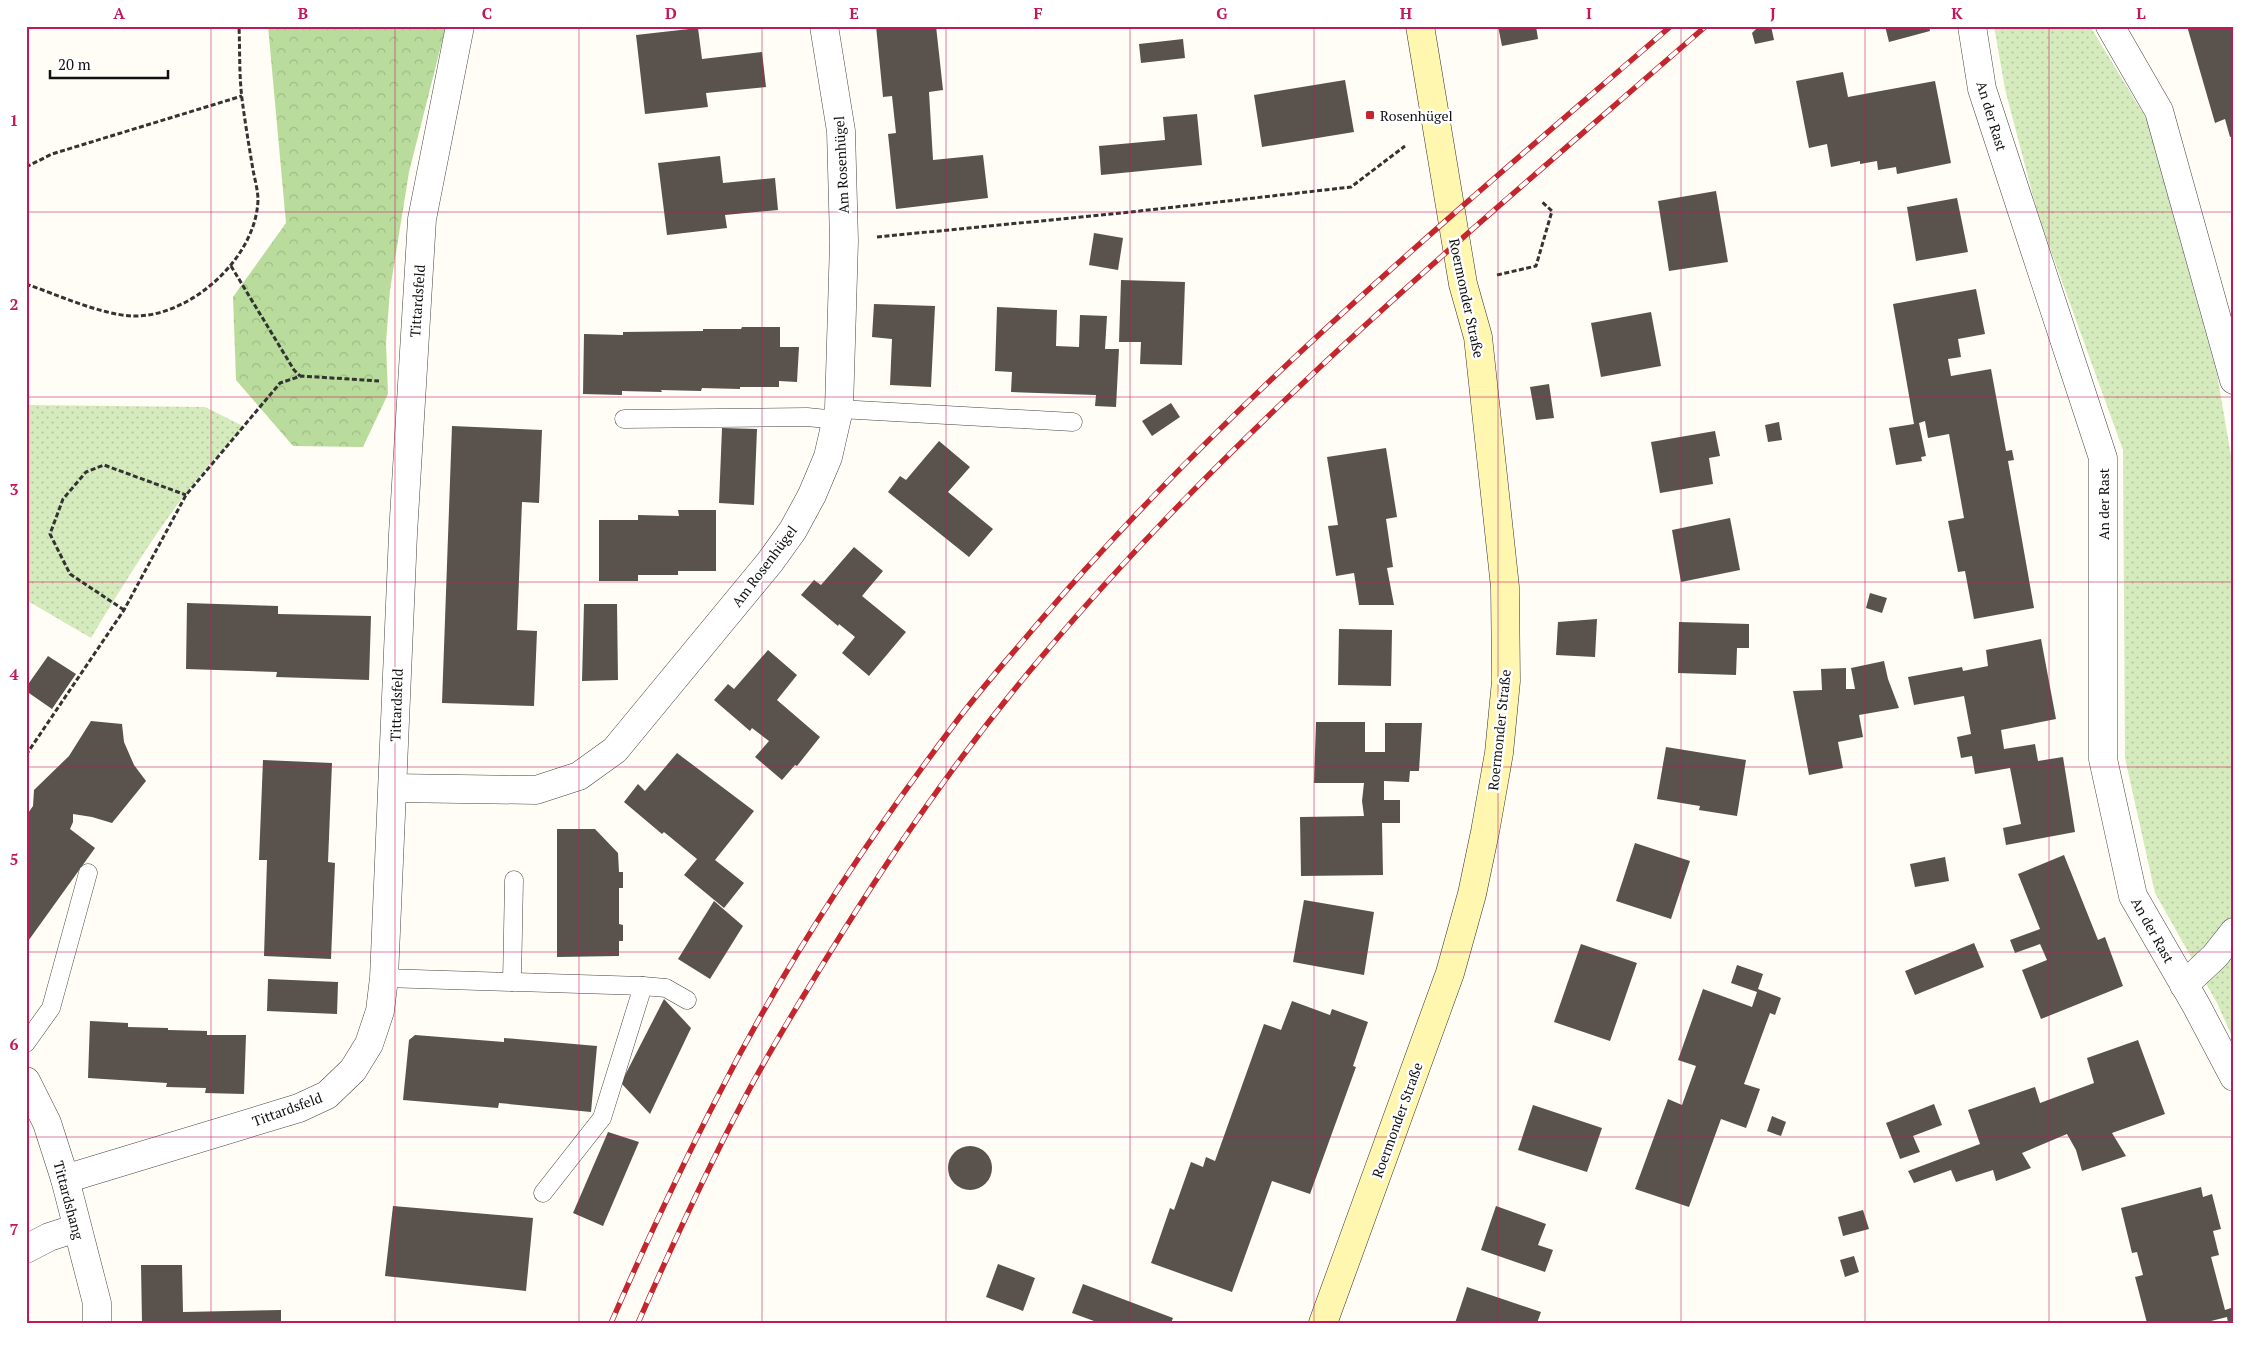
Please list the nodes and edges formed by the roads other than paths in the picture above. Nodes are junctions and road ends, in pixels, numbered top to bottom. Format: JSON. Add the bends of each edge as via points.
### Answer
{"nodes":[{"id":1,"x":460,"y":26,"type":"edge"},
{"id":2,"x":824,"y":26,"type":"edge"},
{"id":3,"x":1420,"y":26,"type":"edge"},
{"id":4,"x":1972,"y":26,"type":"edge"},
{"id":5,"x":2110,"y":26,"type":"edge"},
{"id":6,"x":2234,"y":380,"type":"edge"},
{"id":7,"x":838,"y":414,"type":"junction"},
{"id":8,"x":624,"y":419,"type":"dead end"},
{"id":9,"x":1073,"y":422,"type":"dead end"},
{"id":10,"x":393,"y":788,"type":"junction"},
{"id":11,"x":88,"y":873,"type":"dead end"},
{"id":12,"x":514,"y":880,"type":"dead end"},
{"id":13,"x":2234,"y":932,"type":"edge"},
{"id":14,"x":384,"y":978,"type":"junction"},
{"id":15,"x":512,"y":982,"type":"junction"},
{"id":16,"x":2184,"y":985,"type":"junction"},
{"id":17,"x":643,"y":986,"type":"junction"},
{"id":18,"x":687,"y":1000,"type":"dead end"},
{"id":19,"x":26,"y":1042,"type":"edge"},
{"id":20,"x":2234,"y":1078,"type":"edge"},
{"id":21,"x":26,"y":1081,"type":"edge"},
{"id":22,"x":65,"y":1179,"type":"junction"},
{"id":23,"x":543,"y":1193,"type":"dead end"},
{"id":24,"x":77,"y":1228,"type":"junction"},
{"id":25,"x":26,"y":1249,"type":"edge"},
{"id":26,"x":97,"y":1323,"type":"edge"},
{"id":27,"x":1322,"y":1323,"type":"edge"}],
"edges":[{"from":1,"to":10,"type":"street","name":"Tittardsfeld","via":[[422,219],[411,383]]},
{"from":2,"to":7,"type":"street","name":"Am Rosenhügel","via":[[841,131],[844,240]]},
{"from":3,"to":27,"type":"main road","name":"Roermonder Straße","via":[[1463,284],[1478,337],[1505,587],[1506,681],[1499,754],[1485,832],[1450,973]]},
{"from":4,"to":16,"type":"street","name":"An der Rast","via":[[1982,88],[2103,458],[2102,758],[2133,896]]},
{"from":5,"to":6,"type":"street","via":[[2159,111]]},
{"from":7,"to":8,"type":"lane"},
{"from":7,"to":9,"type":"lane"},
{"from":7,"to":10,"type":"street","name":"Am Rosenhügel","via":[[828,457],[793,530],[615,750],[579,776],[536,790]]},
{"from":10,"to":14,"type":"street","name":"Tittardsfeld"},
{"from":11,"to":19,"type":"lane","via":[[51,1008]]},
{"from":12,"to":15,"type":"lane"},
{"from":13,"to":16,"type":"street","via":[[2215,956]]},
{"from":14,"to":15,"type":"lane"},
{"from":14,"to":22,"type":"street","name":"Tittardsfeld","via":[[380,1011],[369,1044],[352,1070],[327,1094],[299,1108]]},
{"from":15,"to":17,"type":"lane"},
{"from":16,"to":20,"type":"street","name":"An der Rast"},
{"from":17,"to":18,"type":"lane","via":[[666,988]]},
{"from":17,"to":23,"type":"lane","via":[[602,1118]]},
{"from":21,"to":22,"type":"street","name":"Tittardshang","via":[[47,1123]]},
{"from":22,"to":24,"type":"street","name":"Tittardshang"},
{"from":24,"to":25,"type":"street"},
{"from":24,"to":26,"type":"street","name":"Tittardshang","via":[[97,1303]]}]}
